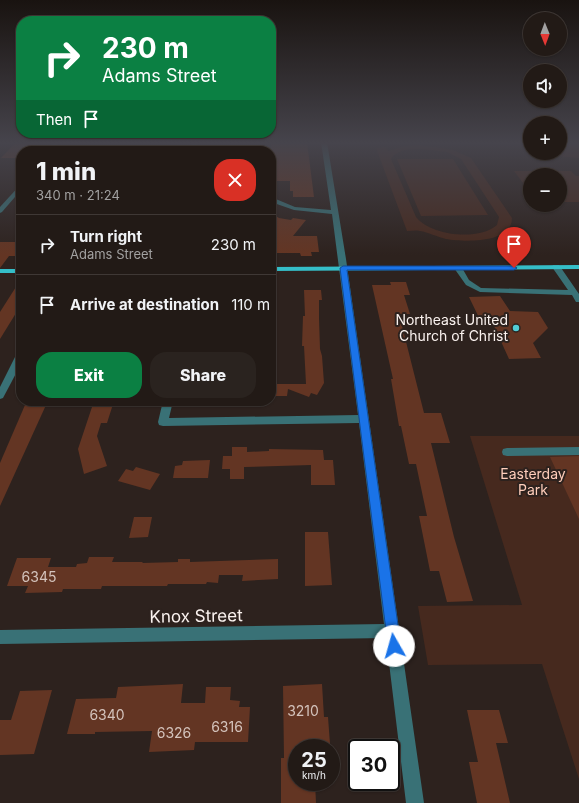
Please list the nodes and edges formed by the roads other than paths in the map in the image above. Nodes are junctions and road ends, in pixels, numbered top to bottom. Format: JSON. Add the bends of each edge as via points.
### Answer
{"nodes":[{"id":1,"x":330,"y":179,"type":"edge"},
{"id":2,"x":16,"y":192,"type":"edge"},
{"id":3,"x":276,"y":202,"type":"edge"},
{"id":4,"x":0,"y":211,"type":"edge"},
{"id":5,"x":335,"y":212,"type":"junction"},
{"id":6,"x":579,"y":267,"type":"edge"},
{"id":7,"x":343,"y":268,"type":"junction"},
{"id":8,"x":458,"y":268,"type":"junction"},
{"id":9,"x":556,"y":268,"type":"junction"},
{"id":10,"x":276,"y":269,"type":"edge"},
{"id":11,"x":16,"y":270,"type":"edge"},
{"id":12,"x":0,"y":271,"type":"edge"},
{"id":13,"x":577,"y":297,"type":"edge"},
{"id":14,"x":16,"y":369,"type":"edge"},
{"id":15,"x":0,"y":396,"type":"edge"},
{"id":16,"x":167,"y":406,"type":"edge"},
{"id":17,"x":363,"y":419,"type":"junction"},
{"id":18,"x":579,"y":451,"type":"edge"},
{"id":19,"x":507,"y":452,"type":"dead end"},
{"id":20,"x":392,"y":631,"type":"junction"},
{"id":21,"x":0,"y":637,"type":"edge"},
{"id":22,"x":415,"y":803,"type":"edge"}],
"edges":[{"from":1,"to":5,"type":"street"},
{"from":2,"to":4,"type":"street"},
{"from":3,"to":5,"type":"street","via":[[298,209]]},
{"from":5,"to":7,"type":"street"},
{"from":6,"to":9,"type":"main road"},
{"from":7,"to":8,"type":"main road"},
{"from":7,"to":10,"type":"main road"},
{"from":7,"to":17,"type":"street"},
{"from":8,"to":9,"type":"main road"},
{"from":8,"to":13,"type":"street","via":[[468,285],[480,290]]},
{"from":9,"to":13,"type":"street"},
{"from":11,"to":12,"type":"main road"},
{"from":14,"to":15,"type":"street"},
{"from":16,"to":17,"type":"street","via":[[163,422]]},
{"from":17,"to":20,"type":"street"},
{"from":18,"to":19,"type":"street"},
{"from":20,"to":21,"type":"street","name":"Knox Street"},
{"from":20,"to":22,"type":"street"}]}
